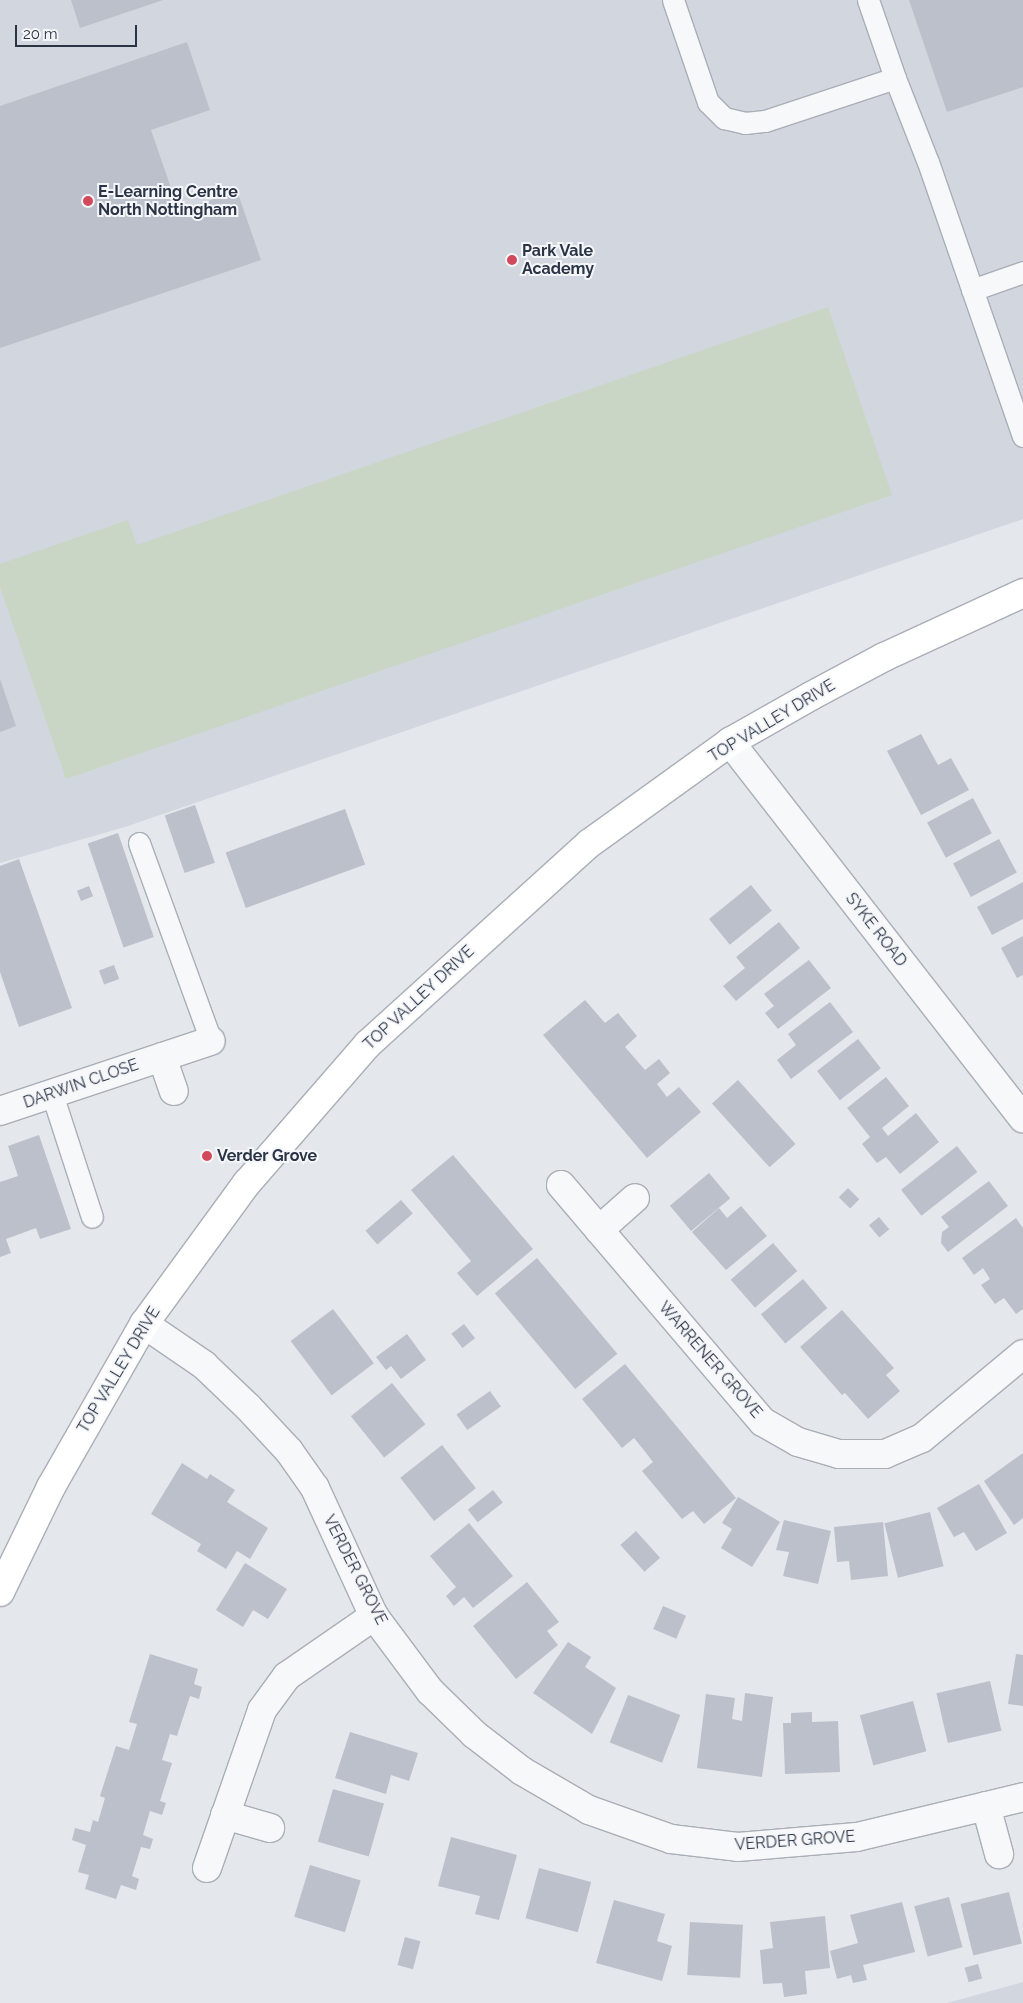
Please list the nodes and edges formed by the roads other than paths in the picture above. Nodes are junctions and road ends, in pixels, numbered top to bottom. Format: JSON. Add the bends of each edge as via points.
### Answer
{"nodes":[{"id":1,"x":673,"y":0,"type":"edge"},
{"id":2,"x":868,"y":0,"type":"edge"},
{"id":3,"x":895,"y":78,"type":"junction"},
{"id":4,"x":1023,"y":272,"type":"edge"},
{"id":5,"x":972,"y":290,"type":"junction"},
{"id":6,"x":1023,"y":436,"type":"edge"},
{"id":7,"x":1023,"y":593,"type":"edge"},
{"id":8,"x":730,"y":742,"type":"junction"},
{"id":9,"x":139,"y":843,"type":"dead end"},
{"id":10,"x":210,"y":1041,"type":"joint"},
{"id":11,"x":162,"y":1057,"type":"junction"},
{"id":12,"x":174,"y":1091,"type":"dead end"},
{"id":13,"x":52,"y":1094,"type":"junction"},
{"id":14,"x":0,"y":1111,"type":"edge"},
{"id":15,"x":1023,"y":1118,"type":"edge"},
{"id":16,"x":561,"y":1185,"type":"dead end"},
{"id":17,"x":635,"y":1198,"type":"dead end"},
{"id":18,"x":92,"y":1217,"type":"dead end"},
{"id":19,"x":599,"y":1230,"type":"junction"},
{"id":20,"x":144,"y":1324,"type":"junction"},
{"id":21,"x":1023,"y":1354,"type":"edge"},
{"id":22,"x":0,"y":1592,"type":"edge"},
{"id":23,"x":374,"y":1616,"type":"junction"},
{"id":24,"x":1023,"y":1797,"type":"edge"},
{"id":25,"x":986,"y":1806,"type":"junction"},
{"id":26,"x":225,"y":1815,"type":"junction"},
{"id":27,"x":270,"y":1828,"type":"dead end"},
{"id":28,"x":999,"y":1854,"type":"dead end"},
{"id":29,"x":207,"y":1868,"type":"dead end"}],
"edges":[{"from":1,"to":3,"type":"lane","via":[[708,102],[724,118],[745,123],[765,121]]},
{"from":2,"to":3,"type":"lane"},
{"from":3,"to":5,"type":"lane"},
{"from":4,"to":5,"type":"lane"},
{"from":5,"to":6,"type":"lane"},
{"from":7,"to":8,"type":"street","name":"TOP VALLEY DRIVE","via":[[884,657]]},
{"from":8,"to":15,"type":"street","name":"SYKE ROAD"},
{"from":8,"to":20,"type":"street","name":"TOP VALLEY DRIVE","via":[[590,843],[368,1044],[247,1183]]},
{"from":9,"to":10,"type":"lane"},
{"from":10,"to":11,"type":"street","name":"DARWIN CLOSE"},
{"from":11,"to":12,"type":"street"},
{"from":11,"to":13,"type":"street","name":"DARWIN CLOSE"},
{"from":13,"to":14,"type":"street","name":"DARWIN CLOSE"},
{"from":13,"to":18,"type":"lane"},
{"from":16,"to":19,"type":"street","name":"WARRENER GROVE"},
{"from":17,"to":19,"type":"street"},
{"from":19,"to":21,"type":"street","name":"WARRENER GROVE","via":[[763,1422],[798,1442],[839,1454],[885,1454],[922,1438]]},
{"from":20,"to":22,"type":"street","name":"TOP VALLEY DRIVE","via":[[51,1487]]},
{"from":20,"to":23,"type":"street","name":"VERDER GROVE","via":[[204,1365],[289,1451],[315,1488]]},
{"from":23,"to":25,"type":"street","name":"VERDER GROVE","via":[[430,1691],[474,1734],[522,1771],[589,1810],[671,1839],[738,1847],[797,1844],[857,1837]]},
{"from":23,"to":26,"type":"street","via":[[287,1676],[262,1710]]},
{"from":24,"to":25,"type":"street","name":"VERDER GROVE"},
{"from":25,"to":28,"type":"street"},
{"from":26,"to":27,"type":"street"},
{"from":26,"to":29,"type":"street"}]}
